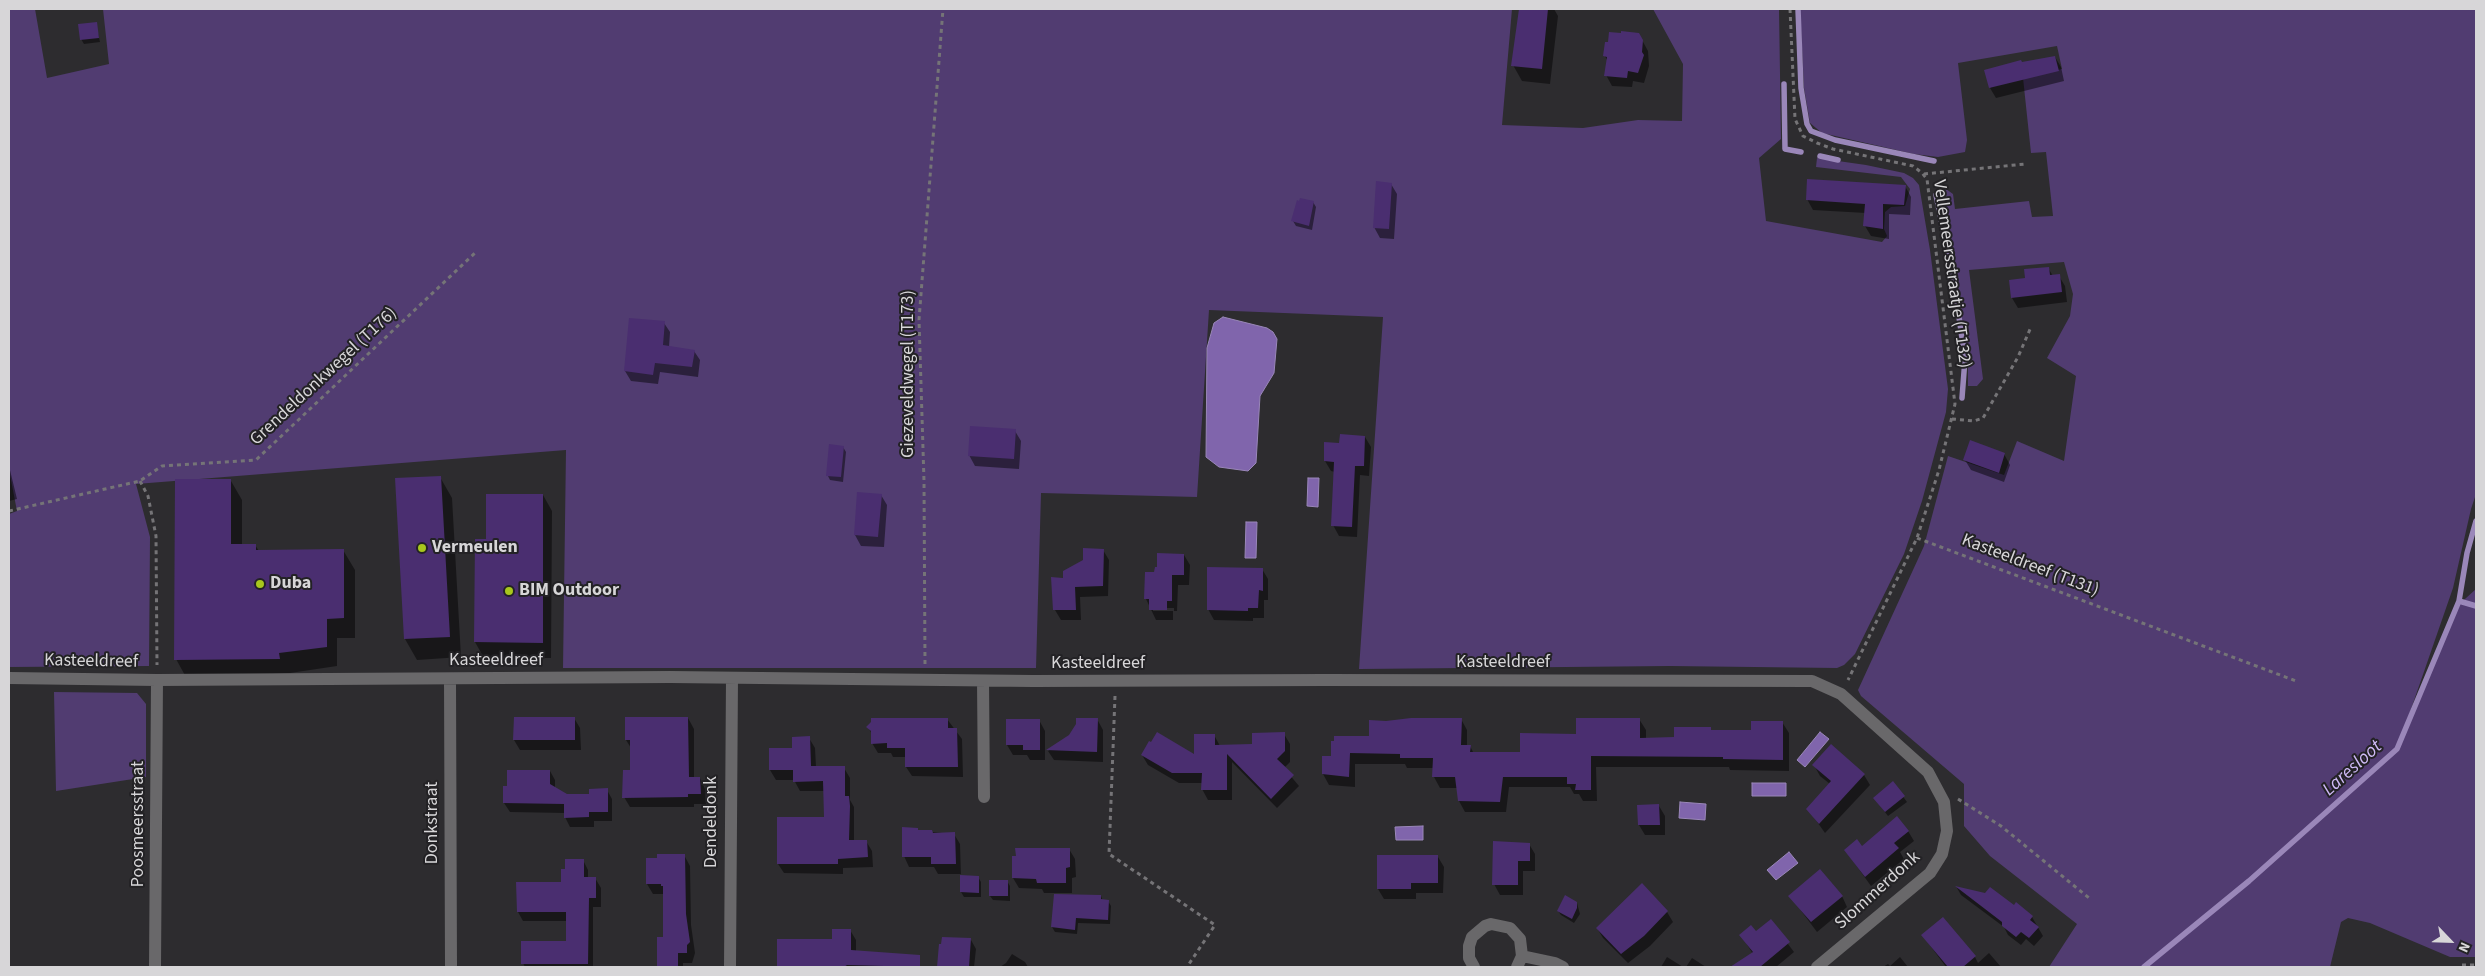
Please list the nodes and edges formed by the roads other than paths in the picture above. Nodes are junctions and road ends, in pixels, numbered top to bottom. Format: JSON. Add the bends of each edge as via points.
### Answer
{"nodes":[{"id":1,"x":9,"y":678,"type":"edge"},
{"id":2,"x":732,"y":678,"type":"junction"},
{"id":3,"x":450,"y":679,"type":"junction"},
{"id":4,"x":157,"y":680,"type":"junction"},
{"id":5,"x":983,"y":681,"type":"junction"},
{"id":6,"x":984,"y":797,"type":"dead end"},
{"id":7,"x":1947,"y":831,"type":"joint"},
{"id":8,"x":1520,"y":962,"type":"edge"},
{"id":9,"x":155,"y":967,"type":"edge"},
{"id":10,"x":451,"y":967,"type":"edge"},
{"id":11,"x":730,"y":967,"type":"edge"},
{"id":12,"x":1474,"y":967,"type":"edge"},
{"id":13,"x":1563,"y":967,"type":"edge"},
{"id":14,"x":1817,"y":967,"type":"edge"}],
"edges":[{"from":1,"to":4,"type":"street","name":"Kasteeldreef"},
{"from":2,"to":3,"type":"street","name":"Kasteeldreef"},
{"from":2,"to":5,"type":"street","name":"Kasteeldreef"},
{"from":2,"to":11,"type":"street","name":"Dendeldonk"},
{"from":3,"to":4,"type":"street","name":"Kasteeldreef"},
{"from":3,"to":10,"type":"street","name":"Donkstraat"},
{"from":4,"to":9,"type":"street","name":"Poosmeersstraat"},
{"from":5,"to":6,"type":"street"},
{"from":5,"to":7,"type":"street","name":"Kasteeldreef","via":[[1812,681],[1841,694],[1928,772],[1944,802]]},
{"from":7,"to":14,"type":"street","name":"Slommerdonk","via":[[1942,854],[1930,873]]},
{"from":8,"to":12,"type":"street","via":[[1523,947],[1515,932],[1501,924],[1491,924],[1472,937],[1469,946]]},
{"from":8,"to":13,"type":"street","via":[[1555,962]]}]}
